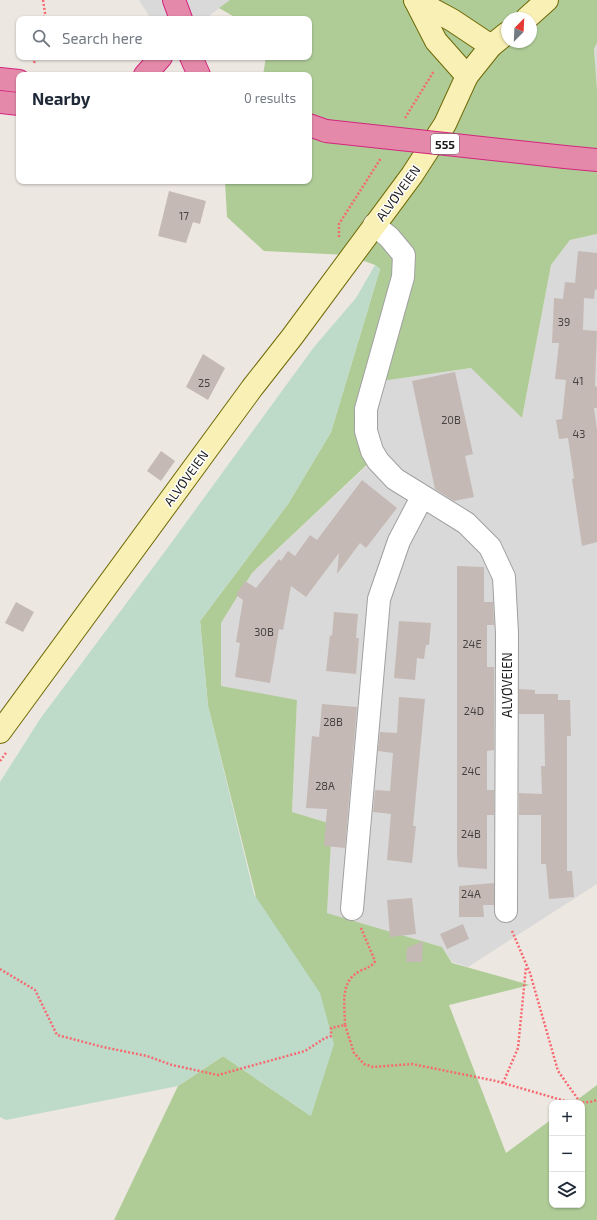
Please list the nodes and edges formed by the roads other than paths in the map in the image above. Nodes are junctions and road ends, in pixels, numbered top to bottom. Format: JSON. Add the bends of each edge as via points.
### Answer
{"nodes":[{"id":1,"x":161,"y":0,"type":"edge"},
{"id":2,"x":174,"y":0,"type":"edge"},
{"id":3,"x":415,"y":0,"type":"edge"},
{"id":4,"x":547,"y":0,"type":"edge"},
{"id":5,"x":534,"y":12,"type":"edge"},
{"id":6,"x":437,"y":13,"type":"edge"},
{"id":7,"x":166,"y":16,"type":"edge"},
{"id":8,"x":180,"y":16,"type":"edge"},
{"id":9,"x":499,"y":40,"type":"edge"},
{"id":10,"x":158,"y":60,"type":"edge"},
{"id":11,"x":192,"y":60,"type":"edge"},
{"id":12,"x":148,"y":72,"type":"edge"},
{"id":13,"x":198,"y":72,"type":"edge"},
{"id":14,"x":467,"y":76,"type":"junction"},
{"id":15,"x":0,"y":79,"type":"edge"},
{"id":16,"x":16,"y":81,"type":"edge"},
{"id":17,"x":0,"y":90,"type":"edge"},
{"id":18,"x":16,"y":92,"type":"edge"},
{"id":19,"x":0,"y":102,"type":"edge"},
{"id":20,"x":16,"y":104,"type":"edge"},
{"id":21,"x":314,"y":128,"type":"edge"},
{"id":22,"x":597,"y":160,"type":"edge"},
{"id":23,"x":374,"y":225,"type":"junction"},
{"id":24,"x":422,"y":497,"type":"junction"},
{"id":25,"x":0,"y":732,"type":"edge"},
{"id":26,"x":352,"y":908,"type":"road end"},
{"id":27,"x":506,"y":911,"type":"road end"}],
"edges":[{"from":1,"to":7,"type":"highway"},
{"from":2,"to":8,"type":"highway"},
{"from":3,"to":6,"type":"main road"},
{"from":4,"to":5,"type":"main road"},
{"from":6,"to":9,"type":"main road","name":"ALVØVEIEN"},
{"from":6,"to":14,"type":"main road","via":[[436,41]]},
{"from":9,"to":14,"type":"main road","name":"ALVØVEIEN"},
{"from":10,"to":12,"type":"highway"},
{"from":11,"to":13,"type":"highway"},
{"from":14,"to":23,"type":"main road","name":"ALVØVEIEN","via":[[446,124]]},
{"from":15,"to":16,"type":"highway"},
{"from":17,"to":18,"type":"highway"},
{"from":19,"to":20,"type":"highway"},
{"from":21,"to":22,"type":"highway","number":"555","bridge":true},
{"from":23,"to":24,"type":"street","name":"ALVØVEIEN","via":[[389,237],[404,255],[403,277],[368,396],[366,431],[378,461],[395,479]]},
{"from":23,"to":25,"type":"main road","name":"ALVØVEIEN"},
{"from":24,"to":26,"type":"street","via":[[399,541],[379,599]]},
{"from":24,"to":27,"type":"street","name":"ALVØVEIEN","via":[[466,523],[490,547],[504,577],[507,633]]}]}
